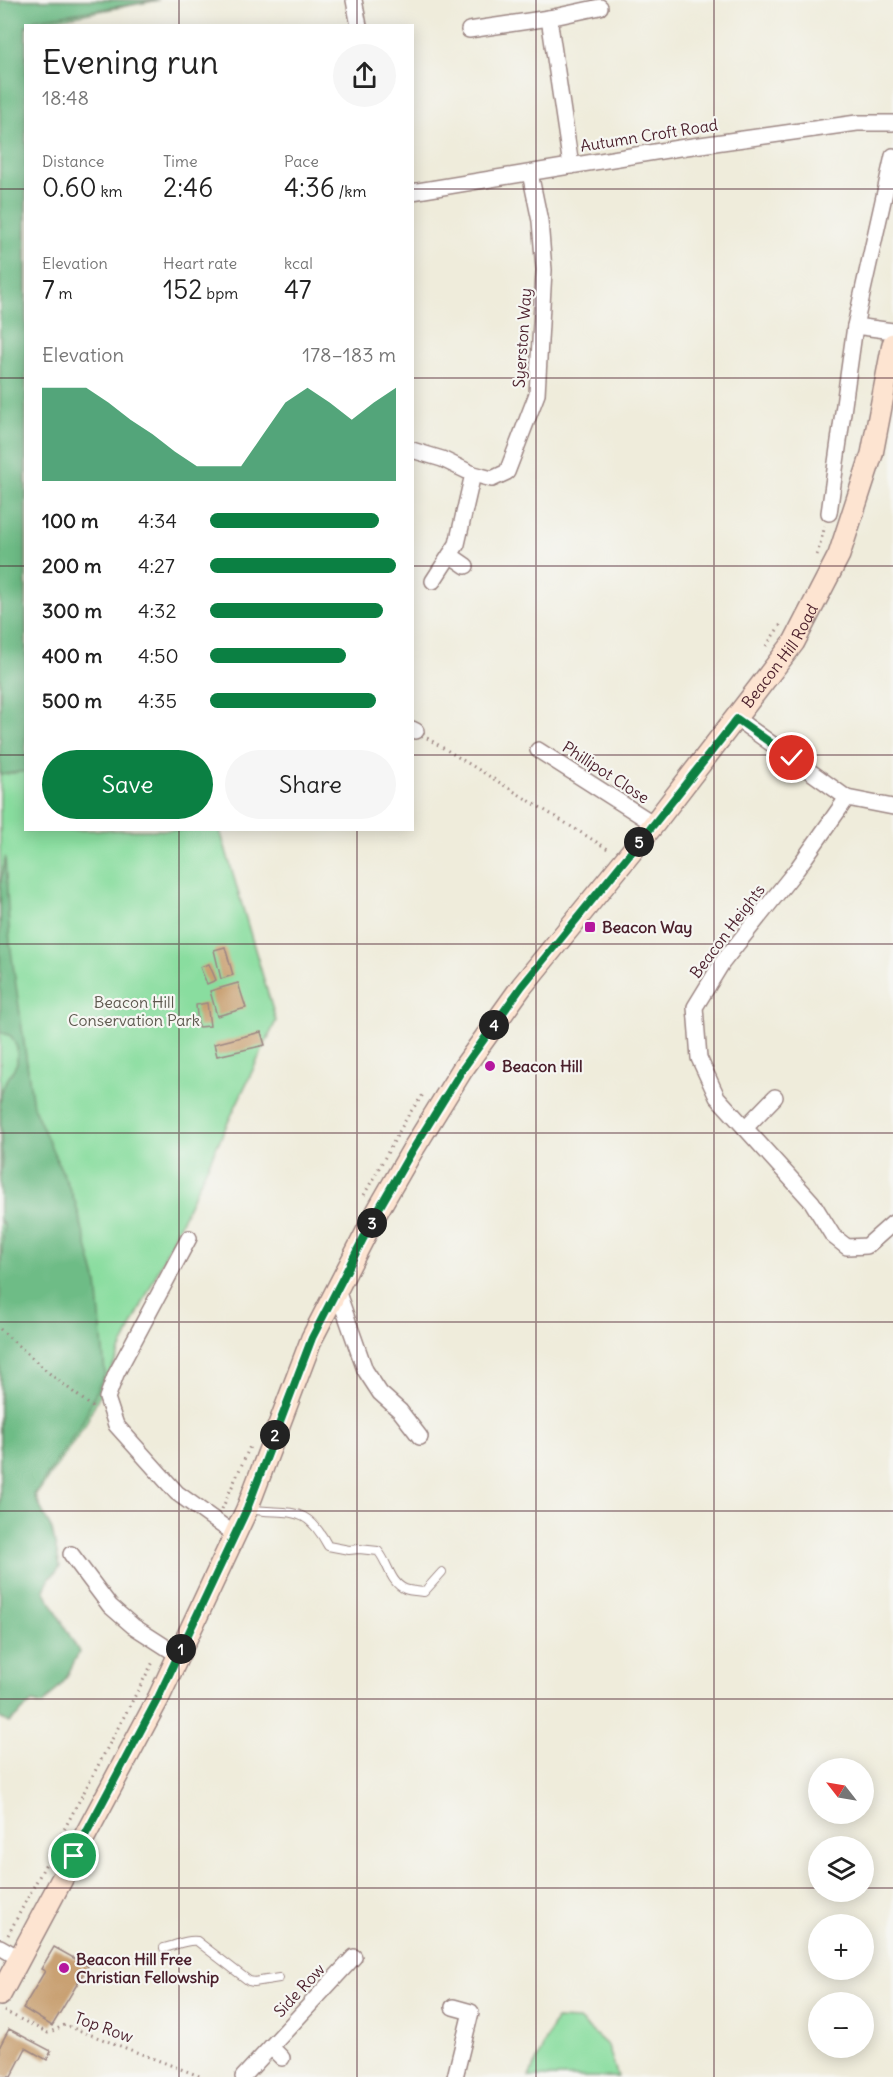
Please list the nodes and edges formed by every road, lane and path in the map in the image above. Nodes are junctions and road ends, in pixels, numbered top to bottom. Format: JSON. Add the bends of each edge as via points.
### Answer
{"nodes":[{"id":1,"x":354,"y":0,"type":"edge"},
{"id":2,"x":600,"y":7,"type":"dead end"},
{"id":3,"x":549,"y":18,"type":"junction"},
{"id":4,"x":359,"y":24,"type":"edge"},
{"id":5,"x":469,"y":30,"type":"dead end"},
{"id":6,"x":893,"y":123,"type":"edge"},
{"id":7,"x":893,"y":156,"type":"edge"},
{"id":8,"x":571,"y":166,"type":"junction"},
{"id":9,"x":530,"y":173,"type":"junction"},
{"id":10,"x":414,"y":192,"type":"edge"},
{"id":11,"x":855,"y":326,"type":"junction"},
{"id":12,"x":893,"y":331,"type":"edge"},
{"id":13,"x":893,"y":344,"type":"edge"},
{"id":14,"x":414,"y":451,"type":"edge"},
{"id":15,"x":473,"y":474,"type":"junction"},
{"id":16,"x":829,"y":513,"type":"dead end"},
{"id":17,"x":450,"y":555,"type":"junction"},
{"id":18,"x":466,"y":566,"type":"dead end"},
{"id":19,"x":433,"y":581,"type":"dead end"},
{"id":20,"x":737,"y":719,"type":"junction"},
{"id":21,"x":414,"y":730,"type":"edge"},
{"id":22,"x":538,"y":750,"type":"dead end"},
{"id":23,"x":847,"y":798,"type":"junction"},
{"id":24,"x":893,"y":807,"type":"edge"},
{"id":25,"x":654,"y":824,"type":"junction"},
{"id":26,"x":624,"y":860,"type":"junction"},
{"id":27,"x":775,"y":1097,"type":"dead end"},
{"id":28,"x":745,"y":1128,"type":"junction"},
{"id":29,"x":893,"y":1223,"type":"edge"},
{"id":30,"x":189,"y":1238,"type":"dead end"},
{"id":31,"x":337,"y":1290,"type":"junction"},
{"id":32,"x":1,"y":1332,"type":"edge"},
{"id":33,"x":116,"y":1425,"type":"junction"},
{"id":34,"x":420,"y":1437,"type":"dead end"},
{"id":35,"x":247,"y":1509,"type":"junction"},
{"id":36,"x":234,"y":1534,"type":"junction"},
{"id":37,"x":71,"y":1554,"type":"dead end"},
{"id":38,"x":442,"y":1572,"type":"dead end"},
{"id":39,"x":178,"y":1655,"type":"junction"},
{"id":40,"x":0,"y":1947,"type":"edge"},
{"id":41,"x":164,"y":1948,"type":"dead end"},
{"id":42,"x":354,"y":1957,"type":"dead end"},
{"id":43,"x":19,"y":1959,"type":"junction"},
{"id":44,"x":279,"y":1978,"type":"dead end"},
{"id":45,"x":0,"y":1995,"type":"edge"},
{"id":46,"x":453,"y":2007,"type":"dead end"},
{"id":47,"x":0,"y":2009,"type":"edge"},
{"id":48,"x":271,"y":2047,"type":"junction"},
{"id":49,"x":282,"y":2058,"type":"dead end"},
{"id":50,"x":202,"y":2077,"type":"edge"},
{"id":51,"x":243,"y":2077,"type":"edge"},
{"id":52,"x":455,"y":2077,"type":"edge"}],
"edges":[{"from":1,"to":4,"type":"street"},
{"from":2,"to":3,"type":"street"},
{"from":3,"to":5,"type":"street"},
{"from":3,"to":8,"type":"street"},
{"from":6,"to":8,"type":"street","name":"Autumn Croft Road","via":[[857,123]]},
{"from":7,"to":11,"type":"street"},
{"from":8,"to":9,"type":"street","name":"Autumn Croft Road"},
{"from":9,"to":10,"type":"street","name":"Autumn Croft Road"},
{"from":9,"to":15,"type":"street","name":"Syerston Way","via":[[540,221],[544,270],[537,394],[507,472],[492,479]]},
{"from":11,"to":12,"type":"street"},
{"from":11,"to":16,"type":"street"},
{"from":13,"to":20,"type":"street","name":"Beacon Hill Road","via":[[872,454],[839,555],[794,642]]},
{"from":14,"to":15,"type":"street","name":"Syerston Way"},
{"from":15,"to":17,"type":"street","via":[[457,544]]},
{"from":17,"to":18,"type":"street"},
{"from":17,"to":19,"type":"street"},
{"from":20,"to":23,"type":"street"},
{"from":20,"to":25,"type":"street","name":"Beacon Hill Road"},
{"from":21,"to":26,"type":"path"},
{"from":22,"to":25,"type":"street","name":"Phillipot Close"},
{"from":23,"to":24,"type":"street"},
{"from":23,"to":28,"type":"street","name":"Beacon Heights","via":[[797,869],[722,963],[695,1007],[699,1058],[717,1097]]},
{"from":25,"to":26,"type":"street","name":"Beacon Hill Road"},
{"from":26,"to":31,"type":"street","name":"Beacon Hill Road","via":[[522,986],[462,1070],[378,1210]]},
{"from":27,"to":28,"type":"street"},
{"from":28,"to":29,"type":"street","name":"Beacon Heights","via":[[812,1202],[833,1236],[847,1247],[867,1246]]},
{"from":30,"to":33,"type":"street","via":[[116,1374],[107,1398]]},
{"from":31,"to":34,"type":"street","via":[[365,1370],[380,1394],[400,1411]]},
{"from":31,"to":35,"type":"street","name":"Beacon Hill Road","via":[[312,1338]]},
{"from":32,"to":33,"type":"path"},
{"from":33,"to":36,"type":"street","via":[[177,1493]]},
{"from":35,"to":36,"type":"street","name":"Beacon Hill Road"},
{"from":35,"to":38,"type":"lane","via":[[286,1511],[306,1517],[328,1546],[378,1551],[392,1579],[404,1589],[424,1592]]},
{"from":36,"to":39,"type":"street","name":"Beacon Hill Road"},
{"from":37,"to":39,"type":"street","via":[[110,1606]]},
{"from":39,"to":43,"type":"street","name":"Beacon Hill Road"},
{"from":40,"to":43,"type":"street"},
{"from":41,"to":44,"type":"lane","via":[[197,1941],[249,1981]]},
{"from":42,"to":48,"type":"street","name":"Side Row"},
{"from":43,"to":45,"type":"street","name":"Beacon Hill Road"},
{"from":46,"to":52,"type":"street","via":[[471,2012]]},
{"from":47,"to":50,"type":"path","name":"Top Row","via":[[48,2032],[64,2025]]},
{"from":48,"to":49,"type":"street"},
{"from":48,"to":51,"type":"street","name":"Side Row"}]}
